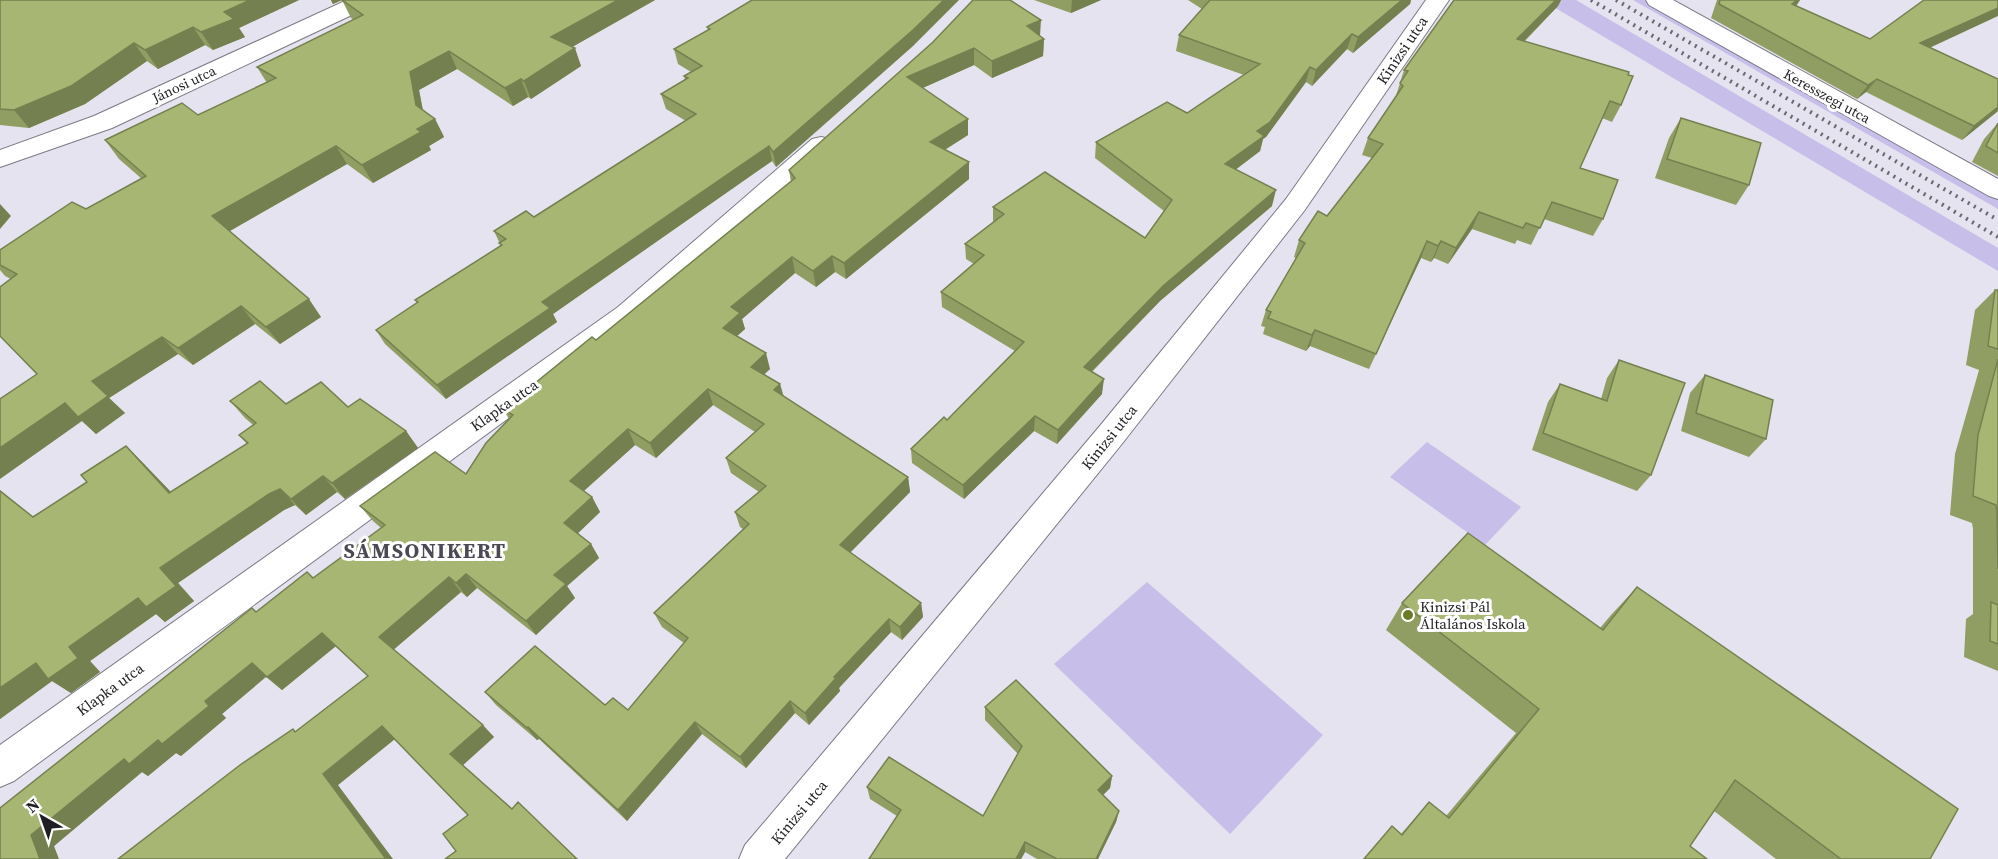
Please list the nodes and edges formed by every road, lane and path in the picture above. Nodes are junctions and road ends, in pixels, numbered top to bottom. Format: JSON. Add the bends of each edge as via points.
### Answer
{"nodes":[{"id":1,"x":365,"y":0,"type":"edge"},
{"id":2,"x":1438,"y":0,"type":"edge"},
{"id":3,"x":1657,"y":0,"type":"edge"},
{"id":4,"x":838,"y":129,"type":"edge"},
{"id":5,"x":0,"y":159,"type":"edge"},
{"id":6,"x":1998,"y":190,"type":"edge"},
{"id":7,"x":0,"y":768,"type":"edge"},
{"id":8,"x":759,"y":859,"type":"edge"}],
"edges":[{"from":1,"to":5,"type":"street","name":"Jánosi utca","via":[[103,122]]},
{"from":2,"to":8,"type":"street","name":"Kinizsi utca","via":[[1295,205],[1110,436]]},
{"from":3,"to":6,"type":"street","name":"Keresszegi utca"},
{"from":4,"to":7,"type":"street","name":"Klapka utca","via":[[627,315]]}]}
